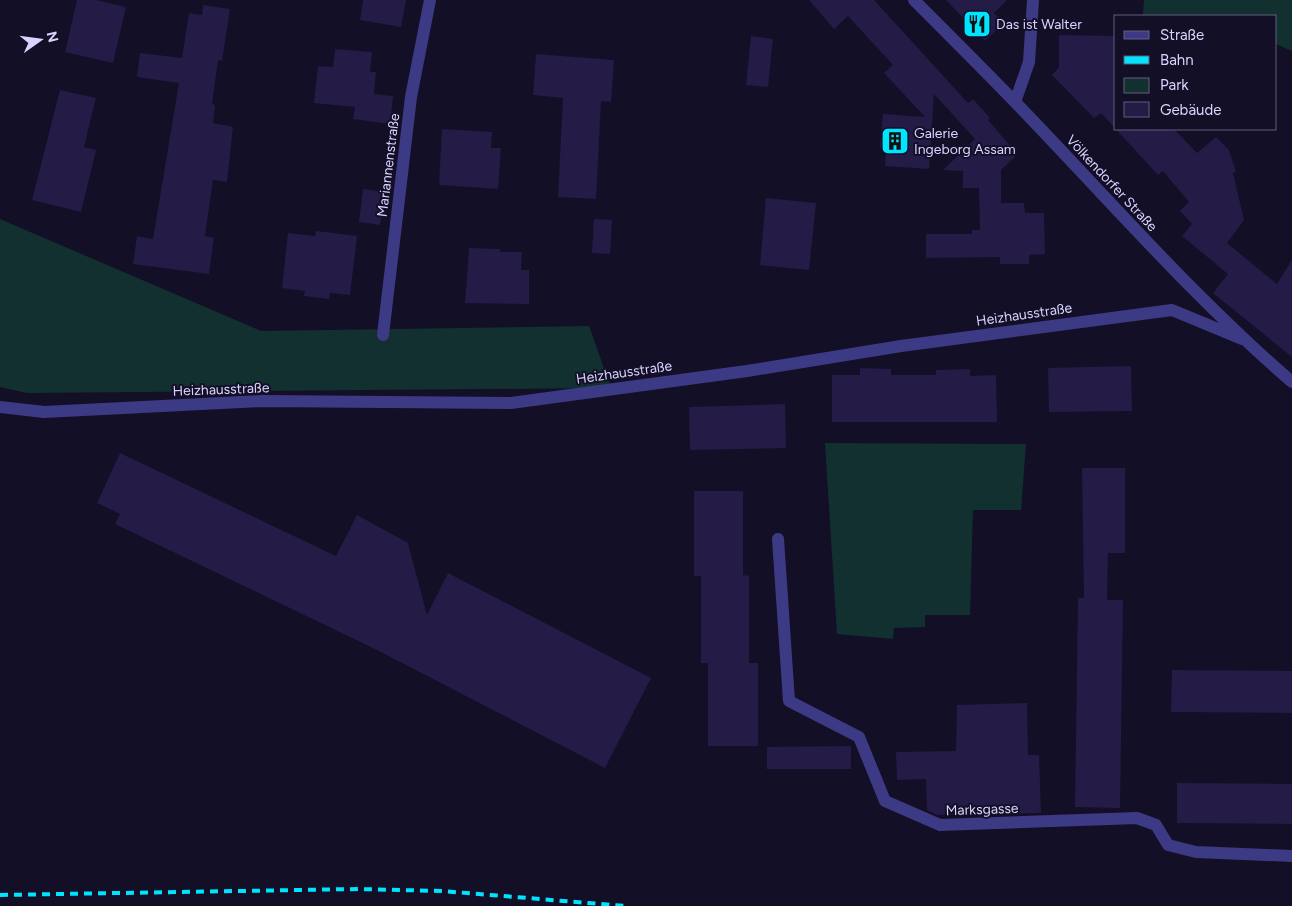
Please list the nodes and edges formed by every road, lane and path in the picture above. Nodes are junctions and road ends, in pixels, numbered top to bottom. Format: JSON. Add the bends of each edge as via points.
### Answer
{"nodes":[{"id":1,"x":430,"y":0,"type":"edge"},
{"id":2,"x":914,"y":0,"type":"edge"},
{"id":3,"x":1033,"y":0,"type":"edge"},
{"id":4,"x":1015,"y":102,"type":"junction"},
{"id":5,"x":383,"y":335,"type":"dead end"},
{"id":6,"x":1242,"y":339,"type":"junction"},
{"id":7,"x":1292,"y":382,"type":"edge"},
{"id":8,"x":0,"y":407,"type":"edge"},
{"id":9,"x":778,"y":539,"type":"dead end"},
{"id":10,"x":1292,"y":856,"type":"edge"}],
"edges":[{"from":1,"to":5,"type":"street","name":"Mariannenstraße","via":[[411,97]]},
{"from":2,"to":4,"type":"street","name":"Völkendorfer Straße"},
{"from":3,"to":4,"type":"street","via":[[1029,62]]},
{"from":4,"to":6,"type":"street","name":"Völkendorfer Straße"},
{"from":6,"to":7,"type":"street","name":"Völkendorfer Straße"},
{"from":6,"to":8,"type":"street","name":"Heizhausstraße","via":[[1172,310],[511,403],[263,401],[44,412]]},
{"from":9,"to":10,"type":"street","name":"Marksgasse","via":[[789,701],[859,737],[885,801],[940,825],[1137,818],[1156,825],[1168,846],[1196,852]]}]}
